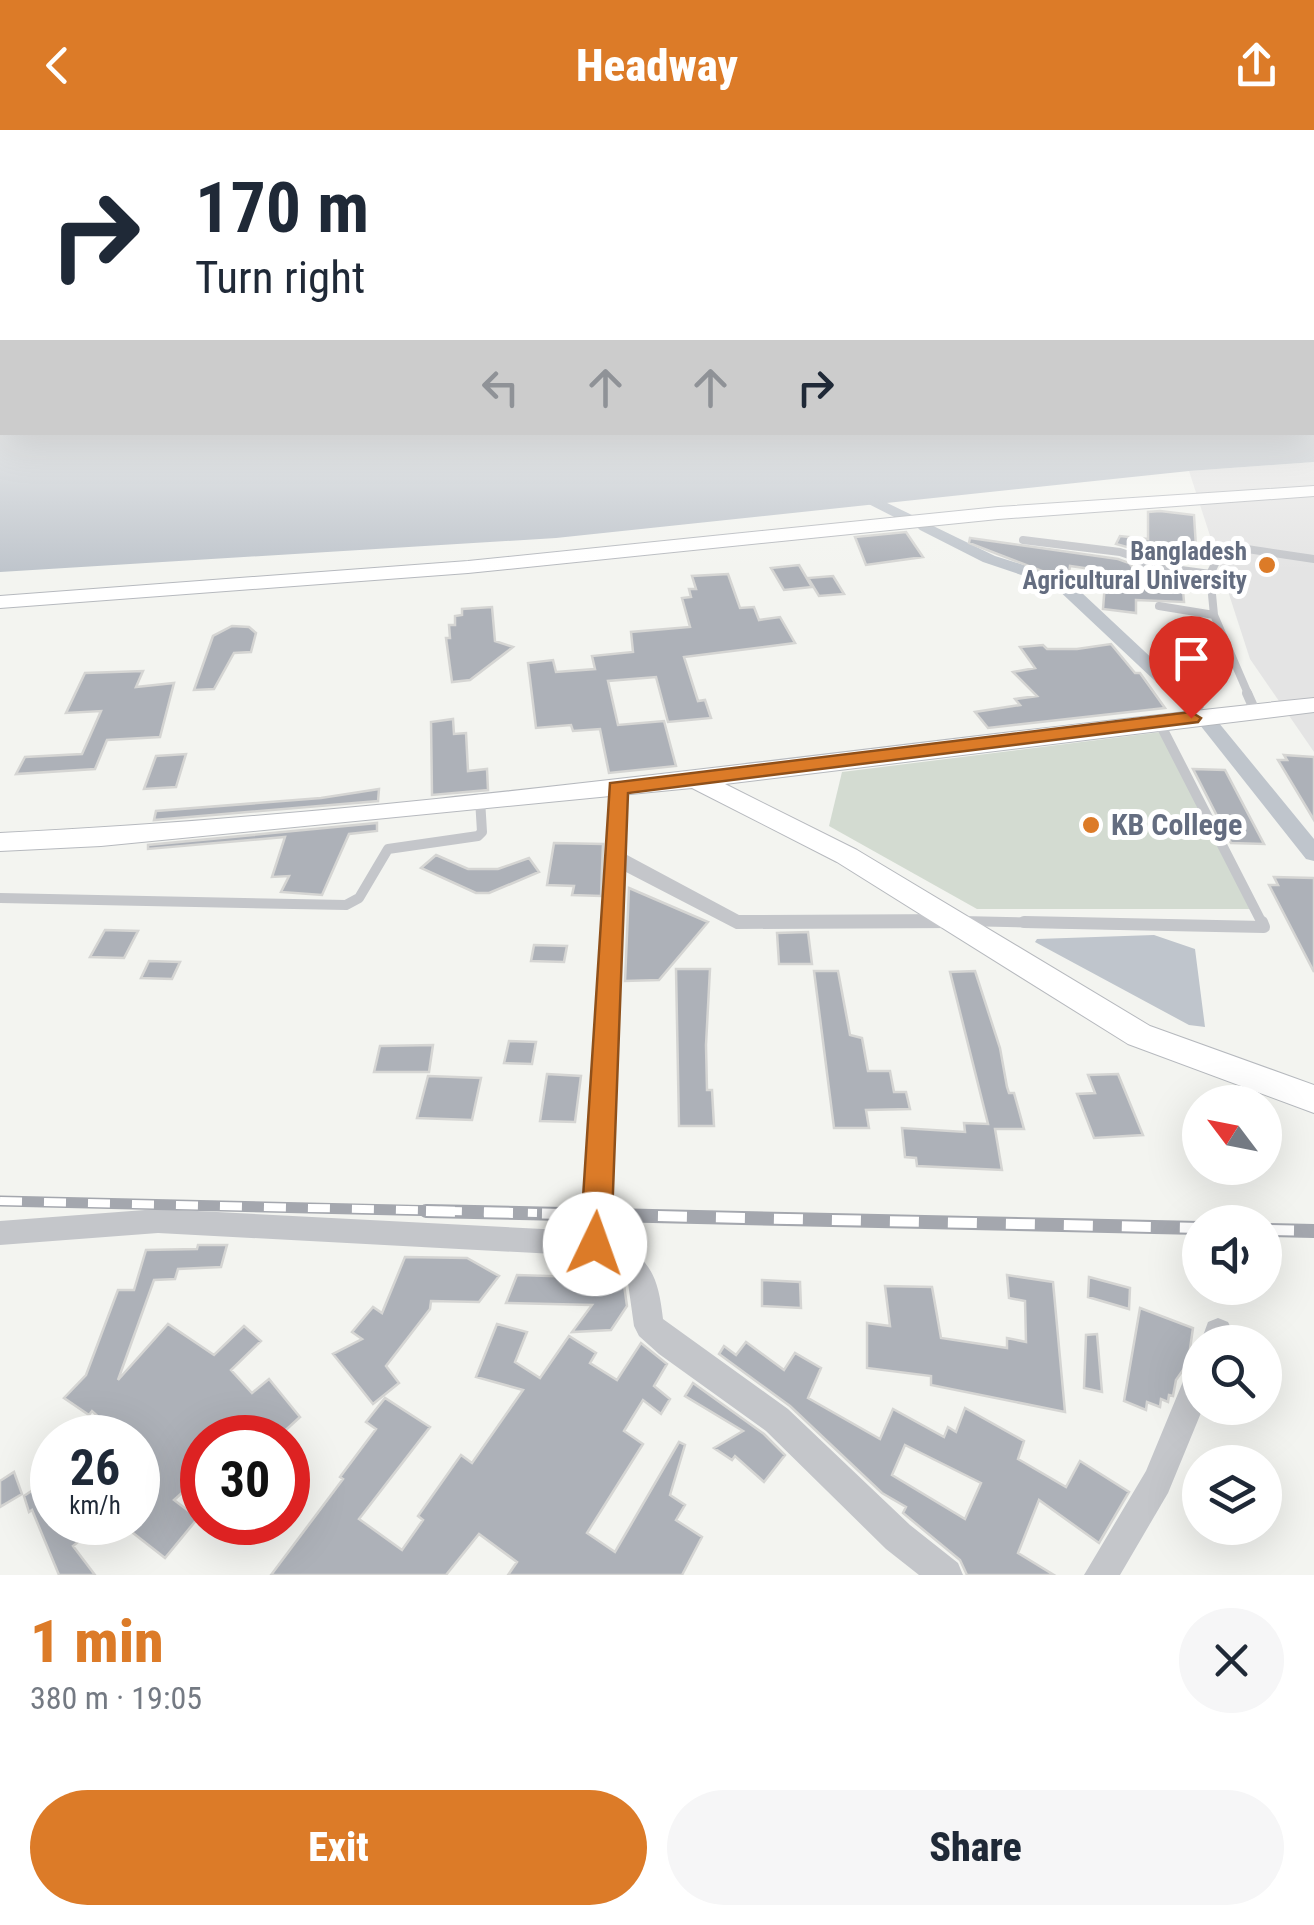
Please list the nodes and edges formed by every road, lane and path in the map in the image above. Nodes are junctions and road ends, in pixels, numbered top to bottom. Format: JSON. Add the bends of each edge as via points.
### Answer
{"nodes":[{"id":1,"x":1314,"y":491,"type":"edge"},
{"id":2,"x":1023,"y":540,"type":"dead end"},
{"id":3,"x":1314,"y":559,"type":"edge"},
{"id":4,"x":1210,"y":574,"type":"junction"},
{"id":5,"x":0,"y":602,"type":"edge"},
{"id":6,"x":1158,"y":606,"type":"dead end"},
{"id":7,"x":1214,"y":614,"type":"junction"},
{"id":8,"x":1313,"y":708,"type":"edge"},
{"id":9,"x":1255,"y":711,"type":"junction"},
{"id":10,"x":1159,"y":721,"type":"junction"},
{"id":11,"x":696,"y":780,"type":"junction"},
{"id":12,"x":617,"y":788,"type":"junction"},
{"id":13,"x":480,"y":798,"type":"junction"},
{"id":14,"x":0,"y":842,"type":"edge"},
{"id":15,"x":617,"y":858,"type":"junction"},
{"id":16,"x":0,"y":898,"type":"edge"},
{"id":17,"x":958,"y":920,"type":"junction"},
{"id":18,"x":1314,"y":1099,"type":"edge"},
{"id":19,"x":0,"y":1233,"type":"edge"},
{"id":20,"x":595,"y":1244,"type":"junction"},
{"id":21,"x":1182,"y":1421,"type":"edge"},
{"id":22,"x":946,"y":1575,"type":"edge"},
{"id":23,"x":1101,"y":1575,"type":"edge"}],
"edges":[{"from":1,"to":5,"type":"street"},
{"from":2,"to":4,"type":"lane","via":[[1120,552],[1138,564]]},
{"from":3,"to":4,"type":"lane","via":[[1220,554]]},
{"from":4,"to":7,"type":"lane"},
{"from":6,"to":7,"type":"lane"},
{"from":7,"to":9,"type":"lane"},
{"from":8,"to":9,"type":"street"},
{"from":9,"to":10,"type":"street"},
{"from":10,"to":11,"type":"street"},
{"from":10,"to":17,"type":"lane","via":[[1264,927]]},
{"from":11,"to":12,"type":"street"},
{"from":11,"to":17,"type":"street"},
{"from":12,"to":13,"type":"street"},
{"from":12,"to":15,"type":"street"},
{"from":13,"to":14,"type":"street"},
{"from":13,"to":16,"type":"lane","via":[[478,836],[388,849],[360,898],[346,904]]},
{"from":15,"to":17,"type":"street","via":[[736,922]]},
{"from":15,"to":20,"type":"street"},
{"from":17,"to":18,"type":"street","via":[[1139,1034]]},
{"from":19,"to":20,"type":"street","via":[[158,1220]]},
{"from":20,"to":22,"type":"street","via":[[630,1260],[644,1278],[649,1326],[776,1420]]},
{"from":21,"to":23,"type":"street","via":[[1157,1482]]}]}
